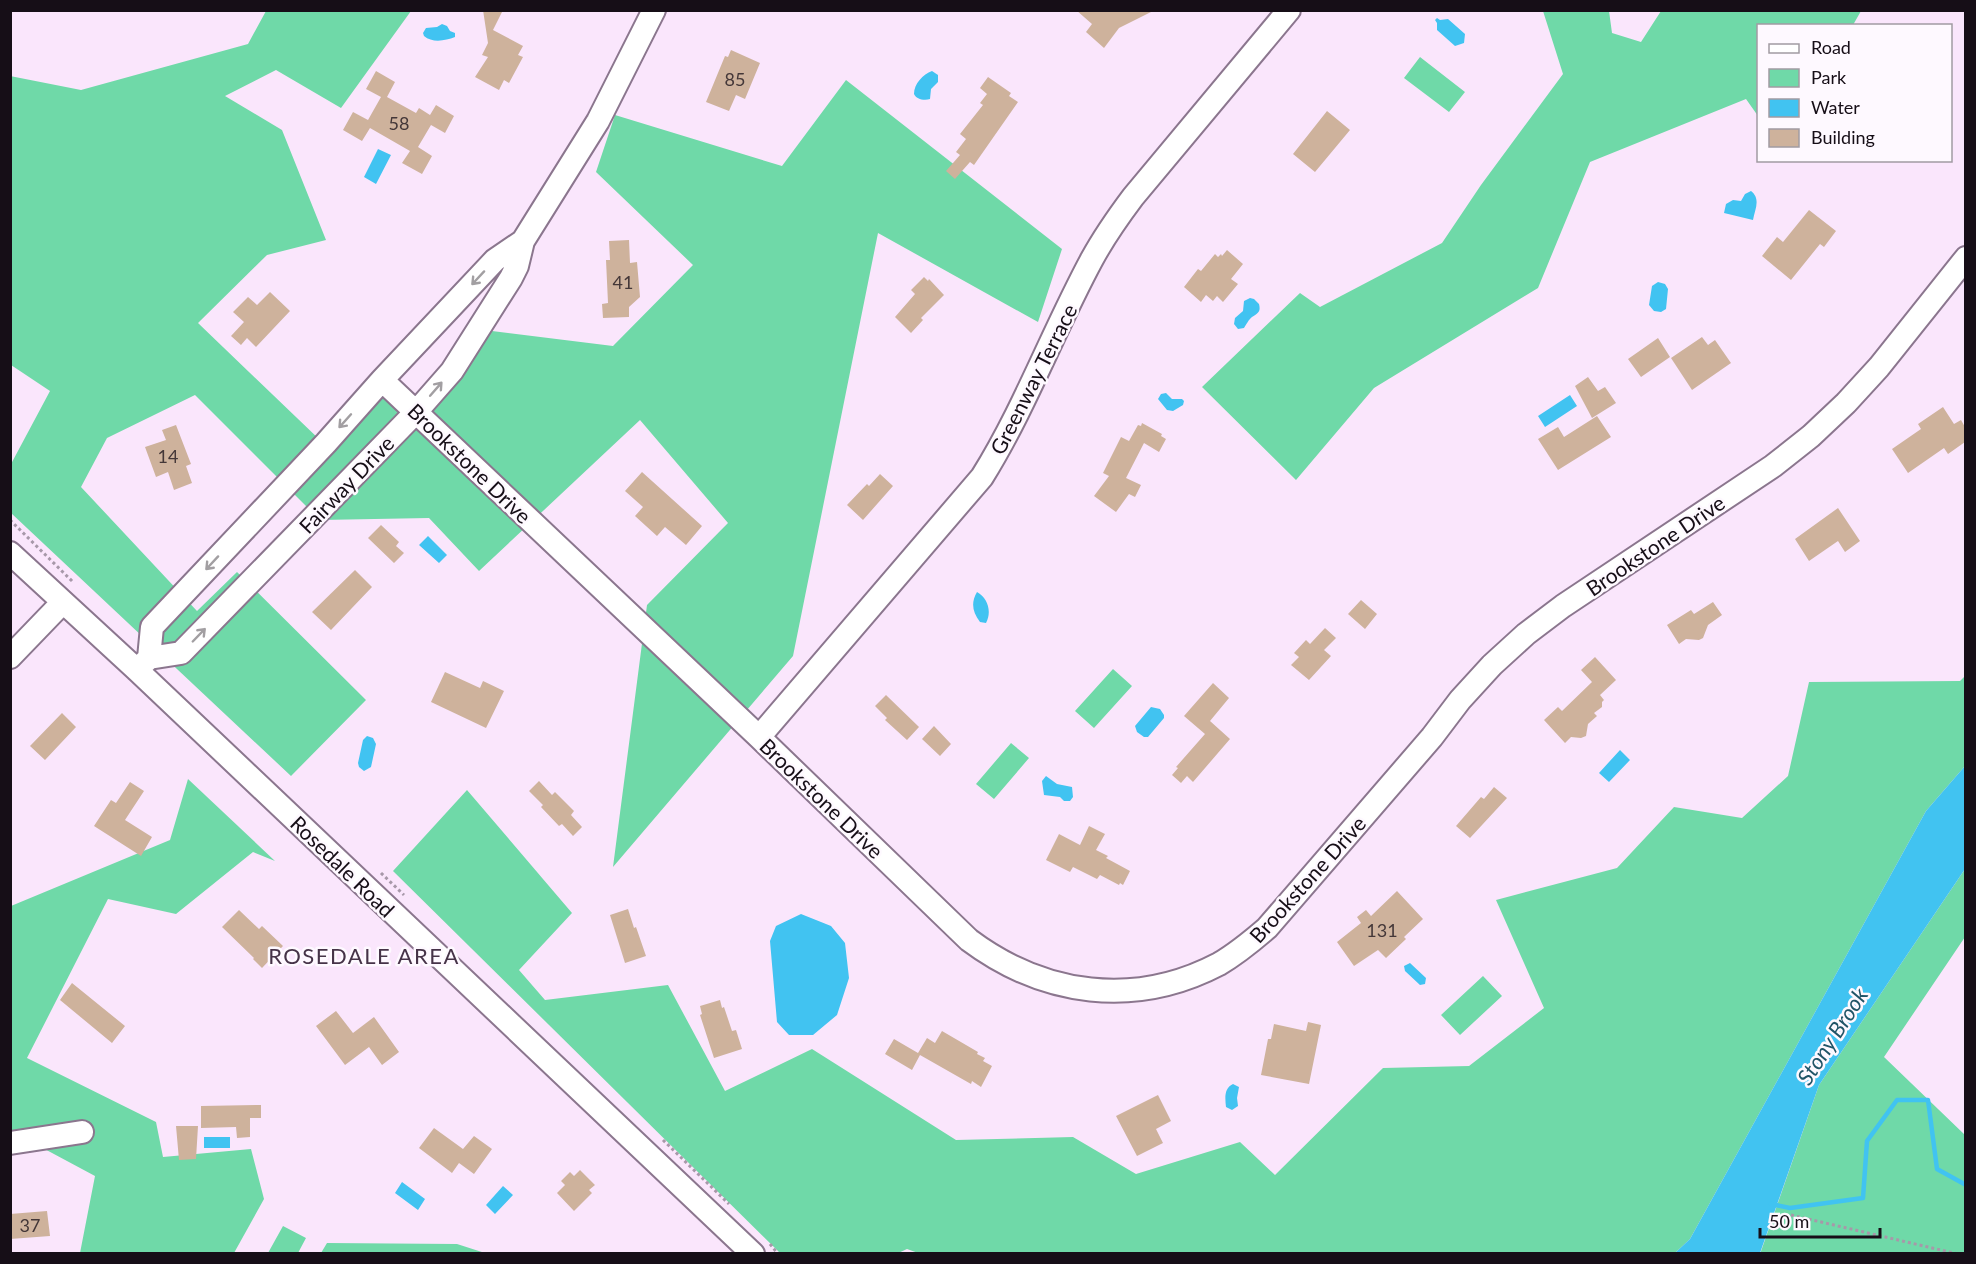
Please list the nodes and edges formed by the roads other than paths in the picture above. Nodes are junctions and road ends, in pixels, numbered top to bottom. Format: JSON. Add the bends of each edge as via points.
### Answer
{"nodes":[{"id":1,"x":654,"y":10,"type":"edge"},
{"id":2,"x":1289,"y":10,"type":"edge"},
{"id":3,"x":523,"y":241,"type":"junction"},
{"id":4,"x":1965,"y":258,"type":"edge"},
{"id":5,"x":382,"y":380,"type":"junction"},
{"id":6,"x":416,"y":412,"type":"junction"},
{"id":7,"x":10,"y":553,"type":"edge"},
{"id":8,"x":69,"y":593,"type":"junction"},
{"id":9,"x":10,"y":657,"type":"edge"},
{"id":10,"x":143,"y":664,"type":"junction"},
{"id":11,"x":759,"y":737,"type":"junction"},
{"id":12,"x":82,"y":1132,"type":"dead end"},
{"id":13,"x":10,"y":1143,"type":"edge"},
{"id":14,"x":753,"y":1254,"type":"edge"}],
"edges":[{"from":1,"to":3,"type":"street","name":"Fairway Drive","via":[[598,121]]},
{"from":2,"to":11,"type":"street","name":"Greenway Terrace","via":[[1111,228],[1091,260],[1003,444],[982,477]]},
{"from":3,"to":5,"type":"street","name":"Fairway Drive","one_way":true,"via":[[495,260]]},
{"from":6,"to":3,"type":"street","name":"Fairway Drive","one_way":true,"via":[[471,343],[517,266]]},
{"from":4,"to":11,"type":"street","name":"Brookstone Drive","via":[[1879,367],[1811,436],[1526,634],[1460,700],[1267,928],[1220,963],[1192,976],[1166,985],[1104,991],[1046,982],[1014,969],[965,937]]},
{"from":5,"to":6,"type":"street","name":"Brookstone Drive"},
{"from":5,"to":10,"type":"street","name":"Fairway Drive","one_way":true,"via":[[152,627]]},
{"from":10,"to":6,"type":"street","name":"Fairway Drive","one_way":true,"via":[[181,653]]},
{"from":6,"to":11,"type":"street","name":"Brookstone Drive"},
{"from":7,"to":8,"type":"street","name":"Rosedale Road"},
{"from":8,"to":9,"type":"street"},
{"from":8,"to":10,"type":"street","name":"Rosedale Road"},
{"from":10,"to":14,"type":"street","name":"Rosedale Road"},
{"from":12,"to":13,"type":"street"}]}
